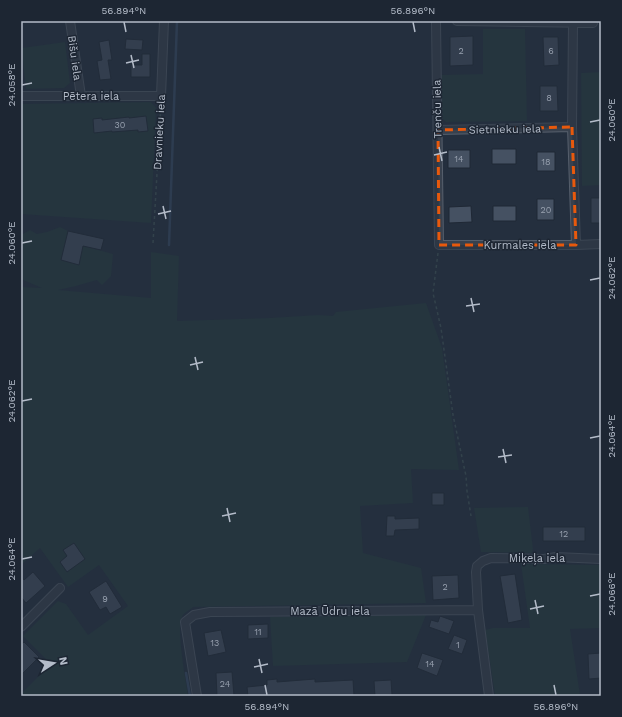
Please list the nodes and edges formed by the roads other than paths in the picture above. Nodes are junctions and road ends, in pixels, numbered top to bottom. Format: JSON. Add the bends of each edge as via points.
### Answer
{"nodes":[{"id":1,"x":70,"y":21,"type":"edge"},
{"id":2,"x":164,"y":21,"type":"edge"},
{"id":3,"x":436,"y":21,"type":"edge"},
{"id":4,"x":457,"y":21,"type":"edge"},
{"id":5,"x":572,"y":23,"type":"junction"},
{"id":6,"x":593,"y":23,"type":"dead end"},
{"id":7,"x":21,"y":96,"type":"edge"},
{"id":8,"x":81,"y":96,"type":"junction"},
{"id":9,"x":161,"y":96,"type":"joint"},
{"id":10,"x":572,"y":127,"type":"junction"},
{"id":11,"x":438,"y":130,"type":"junction"},
{"id":12,"x":601,"y":244,"type":"edge"},
{"id":13,"x":439,"y":245,"type":"joint"},
{"id":14,"x":576,"y":245,"type":"junction"},
{"id":15,"x":601,"y":558,"type":"edge"},
{"id":16,"x":60,"y":588,"type":"dead end"},
{"id":17,"x":478,"y":610,"type":"junction"},
{"id":18,"x":21,"y":627,"type":"edge"},
{"id":19,"x":197,"y":696,"type":"edge"},
{"id":20,"x":489,"y":696,"type":"edge"}],
"edges":[{"from":1,"to":8,"type":"street","name":"Bišu iela"},
{"from":2,"to":9,"type":"street","name":"Dravnieku iela"},
{"from":3,"to":11,"type":"street","name":"Trenču iela"},
{"from":4,"to":5,"type":"street"},
{"from":5,"to":6,"type":"street"},
{"from":5,"to":10,"type":"street"},
{"from":7,"to":8,"type":"street","name":"Pētera iela"},
{"from":8,"to":9,"type":"street","name":"Pētera iela"},
{"from":10,"to":11,"type":"street","name":"Sietnieku iela"},
{"from":10,"to":14,"type":"street"},
{"from":11,"to":13,"type":"street","name":"Trenču iela"},
{"from":12,"to":14,"type":"street","name":"Kurmales iela"},
{"from":13,"to":14,"type":"street","name":"Kurmales iela"},
{"from":15,"to":17,"type":"street","name":"Miķeļa iela","via":[[491,558],[483,561],[477,566],[476,572]]},
{"from":16,"to":18,"type":"street"},
{"from":17,"to":19,"type":"street","name":"Mazā Ūdru iela","via":[[210,612],[194,615],[185,622]]},
{"from":17,"to":20,"type":"street"}]}
